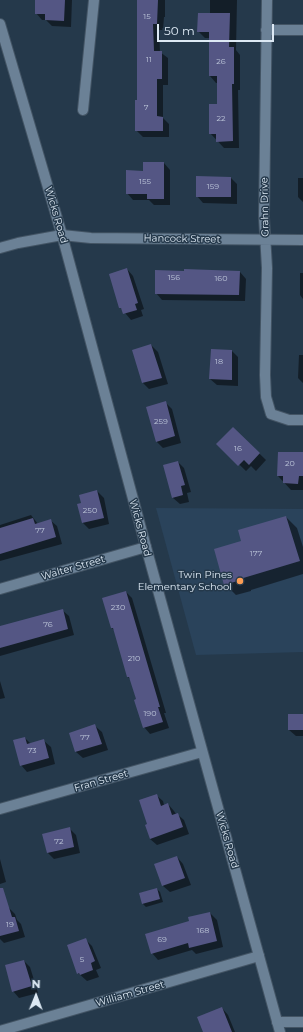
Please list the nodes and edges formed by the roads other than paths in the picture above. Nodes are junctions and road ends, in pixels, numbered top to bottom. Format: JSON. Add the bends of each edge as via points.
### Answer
{"nodes":[{"id":1,"x":94,"y":0,"type":"edge"},
{"id":2,"x":267,"y":0,"type":"edge"},
{"id":3,"x":0,"y":24,"type":"edge"},
{"id":4,"x":266,"y":30,"type":"junction"},
{"id":5,"x":303,"y":30,"type":"edge"},
{"id":6,"x":83,"y":110,"type":"dead end"},
{"id":7,"x":62,"y":235,"type":"junction"},
{"id":8,"x":266,"y":240,"type":"junction"},
{"id":9,"x":303,"y":240,"type":"edge"},
{"id":10,"x":0,"y":248,"type":"edge"},
{"id":11,"x":303,"y":420,"type":"edge"},
{"id":12,"x":146,"y":547,"type":"junction"},
{"id":13,"x":0,"y":589,"type":"edge"},
{"id":14,"x":202,"y":752,"type":"junction"},
{"id":15,"x":0,"y":809,"type":"edge"},
{"id":16,"x":259,"y":956,"type":"junction"},
{"id":17,"x":277,"y":1022,"type":"junction"},
{"id":18,"x":303,"y":1022,"type":"edge"},
{"id":19,"x":0,"y":1031,"type":"edge"},
{"id":20,"x":280,"y":1032,"type":"edge"}],
"edges":[{"from":1,"to":6,"type":"street"},
{"from":2,"to":4,"type":"street","name":"Grahn Drive"},
{"from":3,"to":7,"type":"street","name":"Wicks Road"},
{"from":4,"to":5,"type":"street"},
{"from":4,"to":8,"type":"street","name":"Grahn Drive"},
{"from":7,"to":8,"type":"street","name":"Hancock Street","via":[[91,238]]},
{"from":7,"to":10,"type":"street","name":"Hancock Street"},
{"from":7,"to":12,"type":"street","name":"Wicks Road"},
{"from":8,"to":9,"type":"street","name":"Hancock Street"},
{"from":8,"to":11,"type":"street","name":"Grahn Drive","via":[[266,397],[271,414],[289,420]]},
{"from":12,"to":13,"type":"street","name":"Walter Street"},
{"from":12,"to":14,"type":"street","name":"Wicks Road"},
{"from":14,"to":15,"type":"street","name":"Fran Street"},
{"from":14,"to":16,"type":"street","name":"Wicks Road"},
{"from":16,"to":17,"type":"street","name":"Wicks Road"},
{"from":16,"to":19,"type":"street","name":"William Street"},
{"from":17,"to":18,"type":"street"},
{"from":17,"to":20,"type":"street","name":"Wicks Road"}]}
